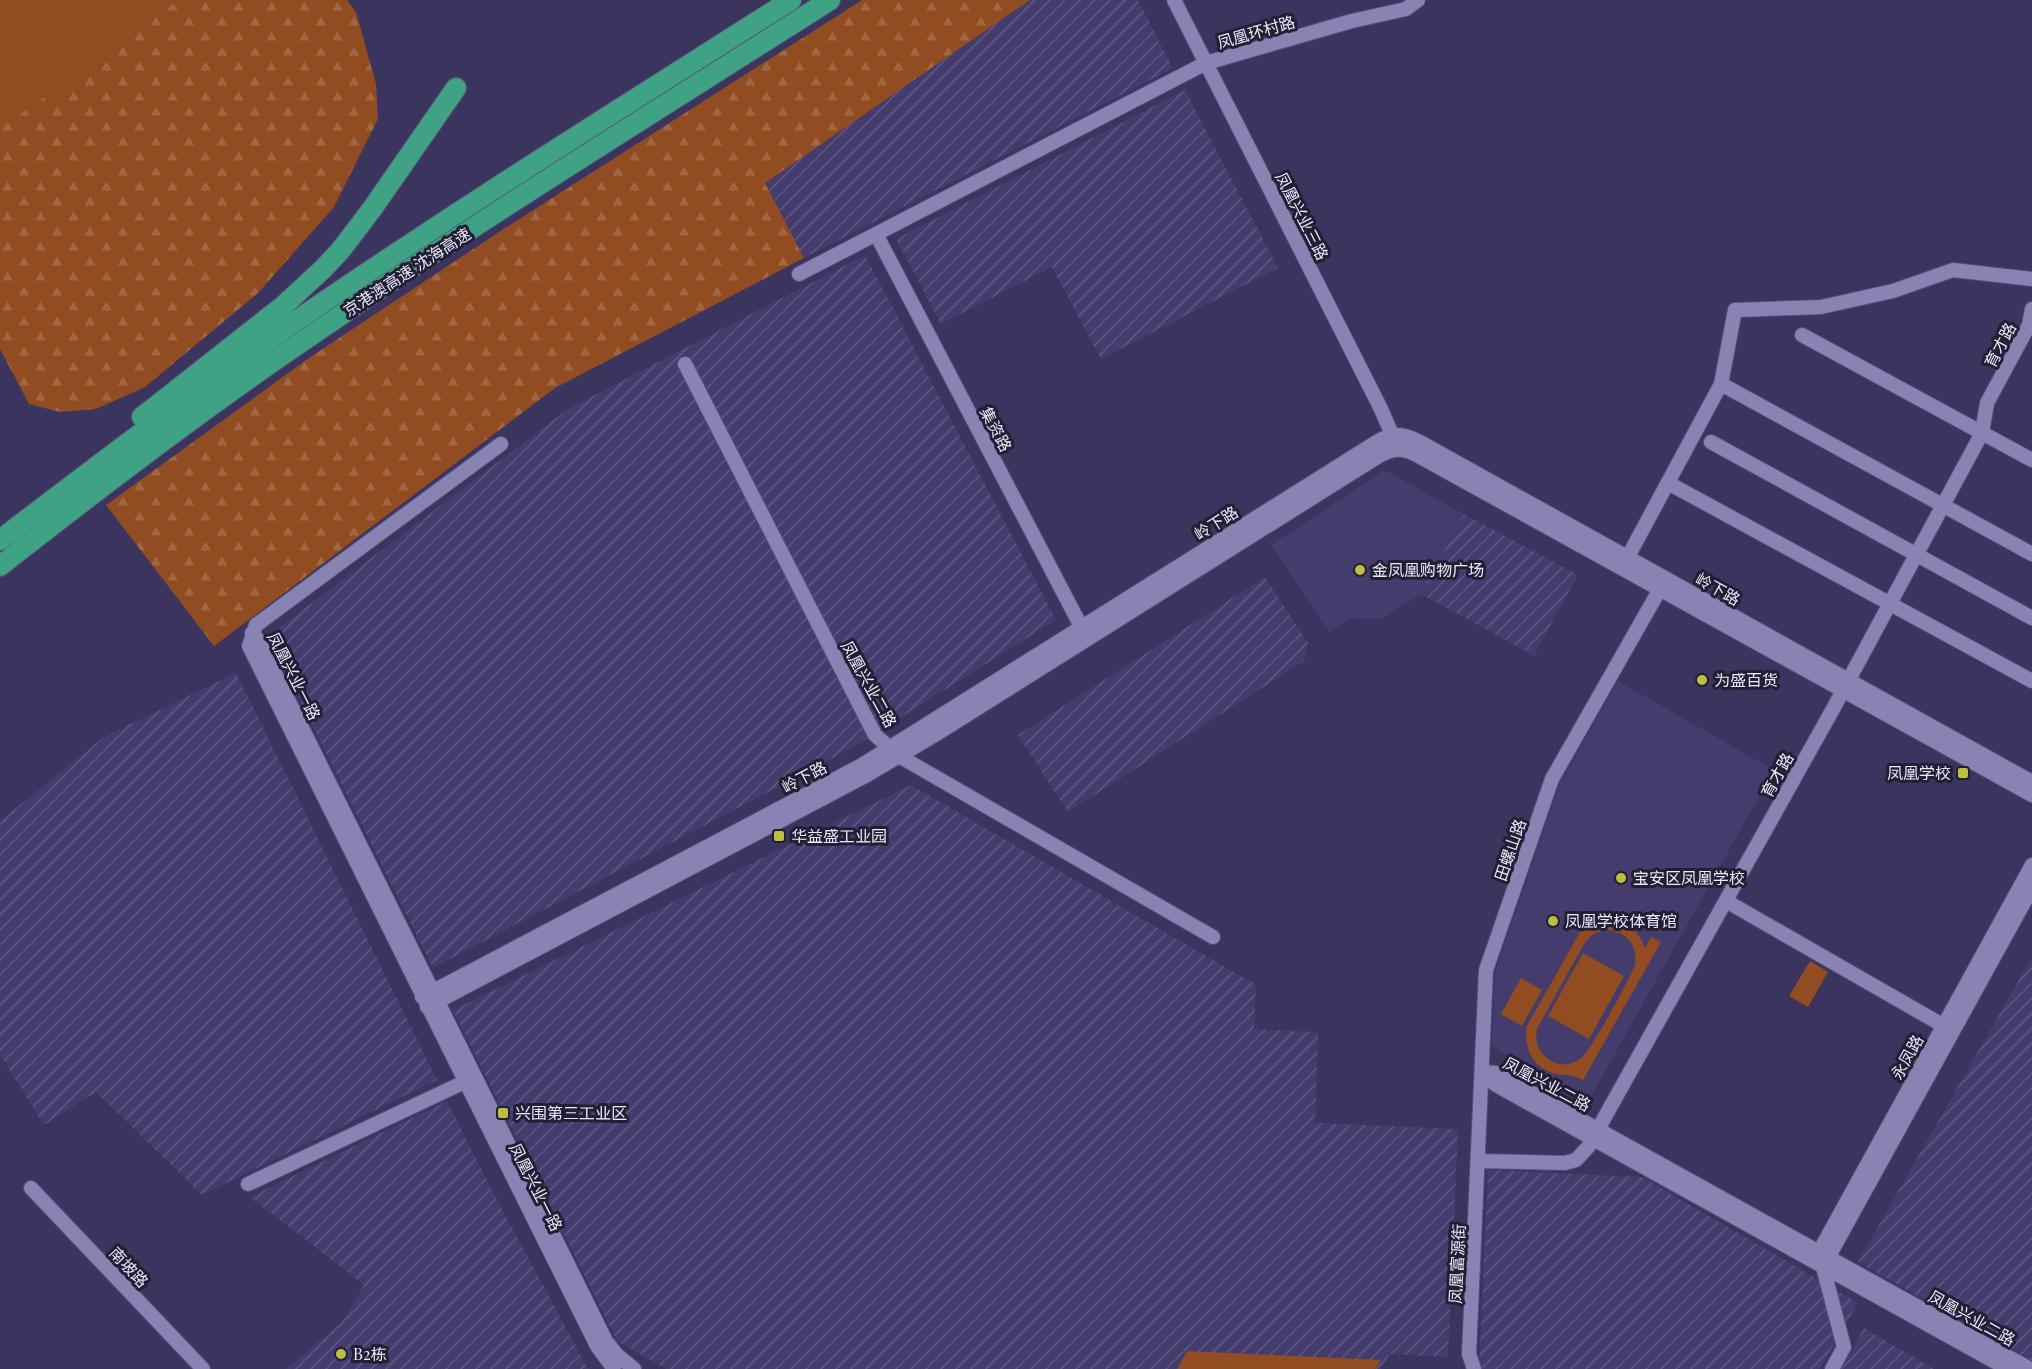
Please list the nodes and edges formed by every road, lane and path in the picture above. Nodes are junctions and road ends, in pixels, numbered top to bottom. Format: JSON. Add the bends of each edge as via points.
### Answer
{"nodes":[{"id":1,"x":790,"y":0,"type":"edge"},
{"id":2,"x":830,"y":0,"type":"edge"},
{"id":3,"x":1174,"y":0,"type":"edge"},
{"id":4,"x":1418,"y":0,"type":"edge"},
{"id":5,"x":1206,"y":63,"type":"junction"},
{"id":6,"x":456,"y":88,"type":"dead end"},
{"id":7,"x":876,"y":234,"type":"junction"},
{"id":8,"x":799,"y":274,"type":"dead end"},
{"id":9,"x":2032,"y":279,"type":"edge"},
{"id":10,"x":2032,"y":309,"type":"edge"},
{"id":11,"x":1802,"y":335,"type":"dead end"},
{"id":12,"x":685,"y":364,"type":"dead end"},
{"id":13,"x":1722,"y":384,"type":"junction"},
{"id":14,"x":1982,"y":433,"type":"junction"},
{"id":15,"x":1392,"y":434,"type":"junction"},
{"id":16,"x":1711,"y":442,"type":"dead end"},
{"id":17,"x":501,"y":444,"type":"dead end"},
{"id":18,"x":1398,"y":449,"type":"junction"},
{"id":19,"x":2032,"y":460,"type":"edge"},
{"id":20,"x":116,"y":475,"type":"junction"},
{"id":21,"x":1668,"y":483,"type":"junction"},
{"id":22,"x":1942,"y":505,"type":"junction"},
{"id":23,"x":22,"y":523,"type":"junction"},
{"id":24,"x":0,"y":540,"type":"edge"},
{"id":25,"x":1916,"y":554,"type":"junction"},
{"id":26,"x":2032,"y":554,"type":"edge"},
{"id":27,"x":1624,"y":563,"type":"junction"},
{"id":28,"x":0,"y":566,"type":"edge"},
{"id":29,"x":0,"y":575,"type":"edge"},
{"id":30,"x":1663,"y":584,"type":"junction"},
{"id":31,"x":1889,"y":603,"type":"junction"},
{"id":32,"x":2032,"y":618,"type":"edge"},
{"id":33,"x":1085,"y":633,"type":"junction"},
{"id":34,"x":2032,"y":681,"type":"edge"},
{"id":35,"x":1845,"y":685,"type":"junction"},
{"id":36,"x":894,"y":753,"type":"junction"},
{"id":37,"x":2030,"y":788,"type":"edge"},
{"id":38,"x":2032,"y":865,"type":"edge"},
{"id":39,"x":2032,"y":888,"type":"edge"},
{"id":40,"x":1725,"y":901,"type":"junction"},
{"id":41,"x":1213,"y":937,"type":"dead end"},
{"id":42,"x":429,"y":999,"type":"junction"},
{"id":43,"x":1948,"y":1028,"type":"junction"},
{"id":44,"x":1482,"y":1071,"type":"junction"},
{"id":45,"x":470,"y":1080,"type":"junction"},
{"id":46,"x":1595,"y":1134,"type":"junction"},
{"id":47,"x":1478,"y":1161,"type":"junction"},
{"id":48,"x":248,"y":1184,"type":"dead end"},
{"id":49,"x":31,"y":1188,"type":"dead end"},
{"id":50,"x":1824,"y":1259,"type":"junction"},
{"id":51,"x":203,"y":1369,"type":"edge"},
{"id":52,"x":614,"y":1369,"type":"edge"},
{"id":53,"x":634,"y":1369,"type":"edge"},
{"id":54,"x":1474,"y":1369,"type":"edge"},
{"id":55,"x":1832,"y":1369,"type":"edge"},
{"id":56,"x":2008,"y":1369,"type":"edge"},
{"id":57,"x":2030,"y":1369,"type":"edge"}],
"edges":[{"from":1,"to":23,"type":"highway","name":"京港澳高速 沈海高速","via":[[290,325]]},
{"from":2,"to":20,"type":"highway","name":"京港澳高速 沈海高速","via":[[298,343]]},
{"from":3,"to":5,"type":"street","name":"凤凰兴业三路"},
{"from":4,"to":5,"type":"street","name":"凤凰环村路","via":[[1406,9]]},
{"from":5,"to":7,"type":"street","name":"凤凰环村路"},
{"from":5,"to":15,"type":"street","name":"凤凰兴业三路"},
{"from":6,"to":23,"type":"highway","via":[[372,209],[323,269],[283,306],[83,464]]},
{"from":7,"to":8,"type":"street","name":"凤凰环村路"},
{"from":7,"to":33,"type":"street","name":"集资路"},
{"from":9,"to":13,"type":"street","via":[[1953,270],[1893,291],[1821,307],[1735,310]]},
{"from":10,"to":14,"type":"street","name":"育才路","via":[[2029,325],[1987,403]]},
{"from":11,"to":14,"type":"street"},
{"from":12,"to":36,"type":"street","name":"凤凰兴业二路","via":[[870,728]]},
{"from":13,"to":21,"type":"street"},
{"from":13,"to":22,"type":"street"},
{"from":14,"to":19,"type":"street"},
{"from":14,"to":22,"type":"street","name":"育才路"},
{"from":15,"to":18,"type":"street","name":"凤凰兴业三路"},
{"from":15,"to":27,"type":"street","name":"岭下路","via":[[1416,440]]},
{"from":15,"to":33,"type":"street","name":"岭下路"},
{"from":16,"to":25,"type":"street"},
{"from":17,"to":42,"type":"street","name":"凤凰兴业一路","via":[[256,625],[249,645]]},
{"from":18,"to":27,"type":"street","name":"岭下路","via":[[1415,454]]},
{"from":18,"to":33,"type":"street","name":"岭下路","via":[[1381,454]]},
{"from":20,"to":28,"type":"highway","name":"京港澳高速 沈海高速"},
{"from":20,"to":29,"type":"highway"},
{"from":21,"to":27,"type":"street"},
{"from":21,"to":31,"type":"street"},
{"from":22,"to":25,"type":"street","name":"育才路"},
{"from":22,"to":26,"type":"street"},
{"from":23,"to":24,"type":"highway","name":"京港澳高速 沈海高速"},
{"from":25,"to":31,"type":"street","name":"育才路"},
{"from":25,"to":32,"type":"street"},
{"from":27,"to":30,"type":"street","name":"岭下路"},
{"from":30,"to":35,"type":"street","name":"岭下路"},
{"from":30,"to":44,"type":"street","name":"田螺山路","via":[[1552,780],[1486,970]]},
{"from":31,"to":34,"type":"street"},
{"from":31,"to":35,"type":"street","name":"育才路"},
{"from":33,"to":36,"type":"street","name":"岭下路"},
{"from":35,"to":37,"type":"street","name":"岭下路"},
{"from":35,"to":40,"type":"street","name":"育才路"},
{"from":36,"to":41,"type":"street","name":"凤凰兴业二路"},
{"from":36,"to":42,"type":"street","name":"岭下路","via":[[862,765]]},
{"from":38,"to":43,"type":"street","name":"永凤路"},
{"from":39,"to":43,"type":"street","name":"永凤路"},
{"from":40,"to":43,"type":"street"},
{"from":40,"to":46,"type":"street","name":"育才路"},
{"from":42,"to":45,"type":"street","name":"凤凰兴业一路"},
{"from":43,"to":50,"type":"street","name":"永凤路"},
{"from":44,"to":46,"type":"street","name":"凤凰兴业二路","via":[[1496,1073]]},
{"from":44,"to":47,"type":"street","name":"田螺山路"},
{"from":45,"to":48,"type":"street"},
{"from":45,"to":52,"type":"street","name":"凤凰兴业一路","via":[[597,1346]]},
{"from":45,"to":53,"type":"street","name":"凤凰兴业一路","via":[[606,1341]]},
{"from":46,"to":47,"type":"street","name":"育才路","via":[[1585,1152],[1571,1162]]},
{"from":46,"to":50,"type":"street","name":"凤凰兴业二路"},
{"from":47,"to":54,"type":"street","name":"凤凰富源街","via":[[1469,1354]]},
{"from":49,"to":51,"type":"street","name":"南坡路"},
{"from":50,"to":55,"type":"street","via":[[1844,1347]]},
{"from":50,"to":56,"type":"street","name":"凤凰兴业二路"},
{"from":50,"to":57,"type":"street","name":"凤凰兴业二路"}]}
